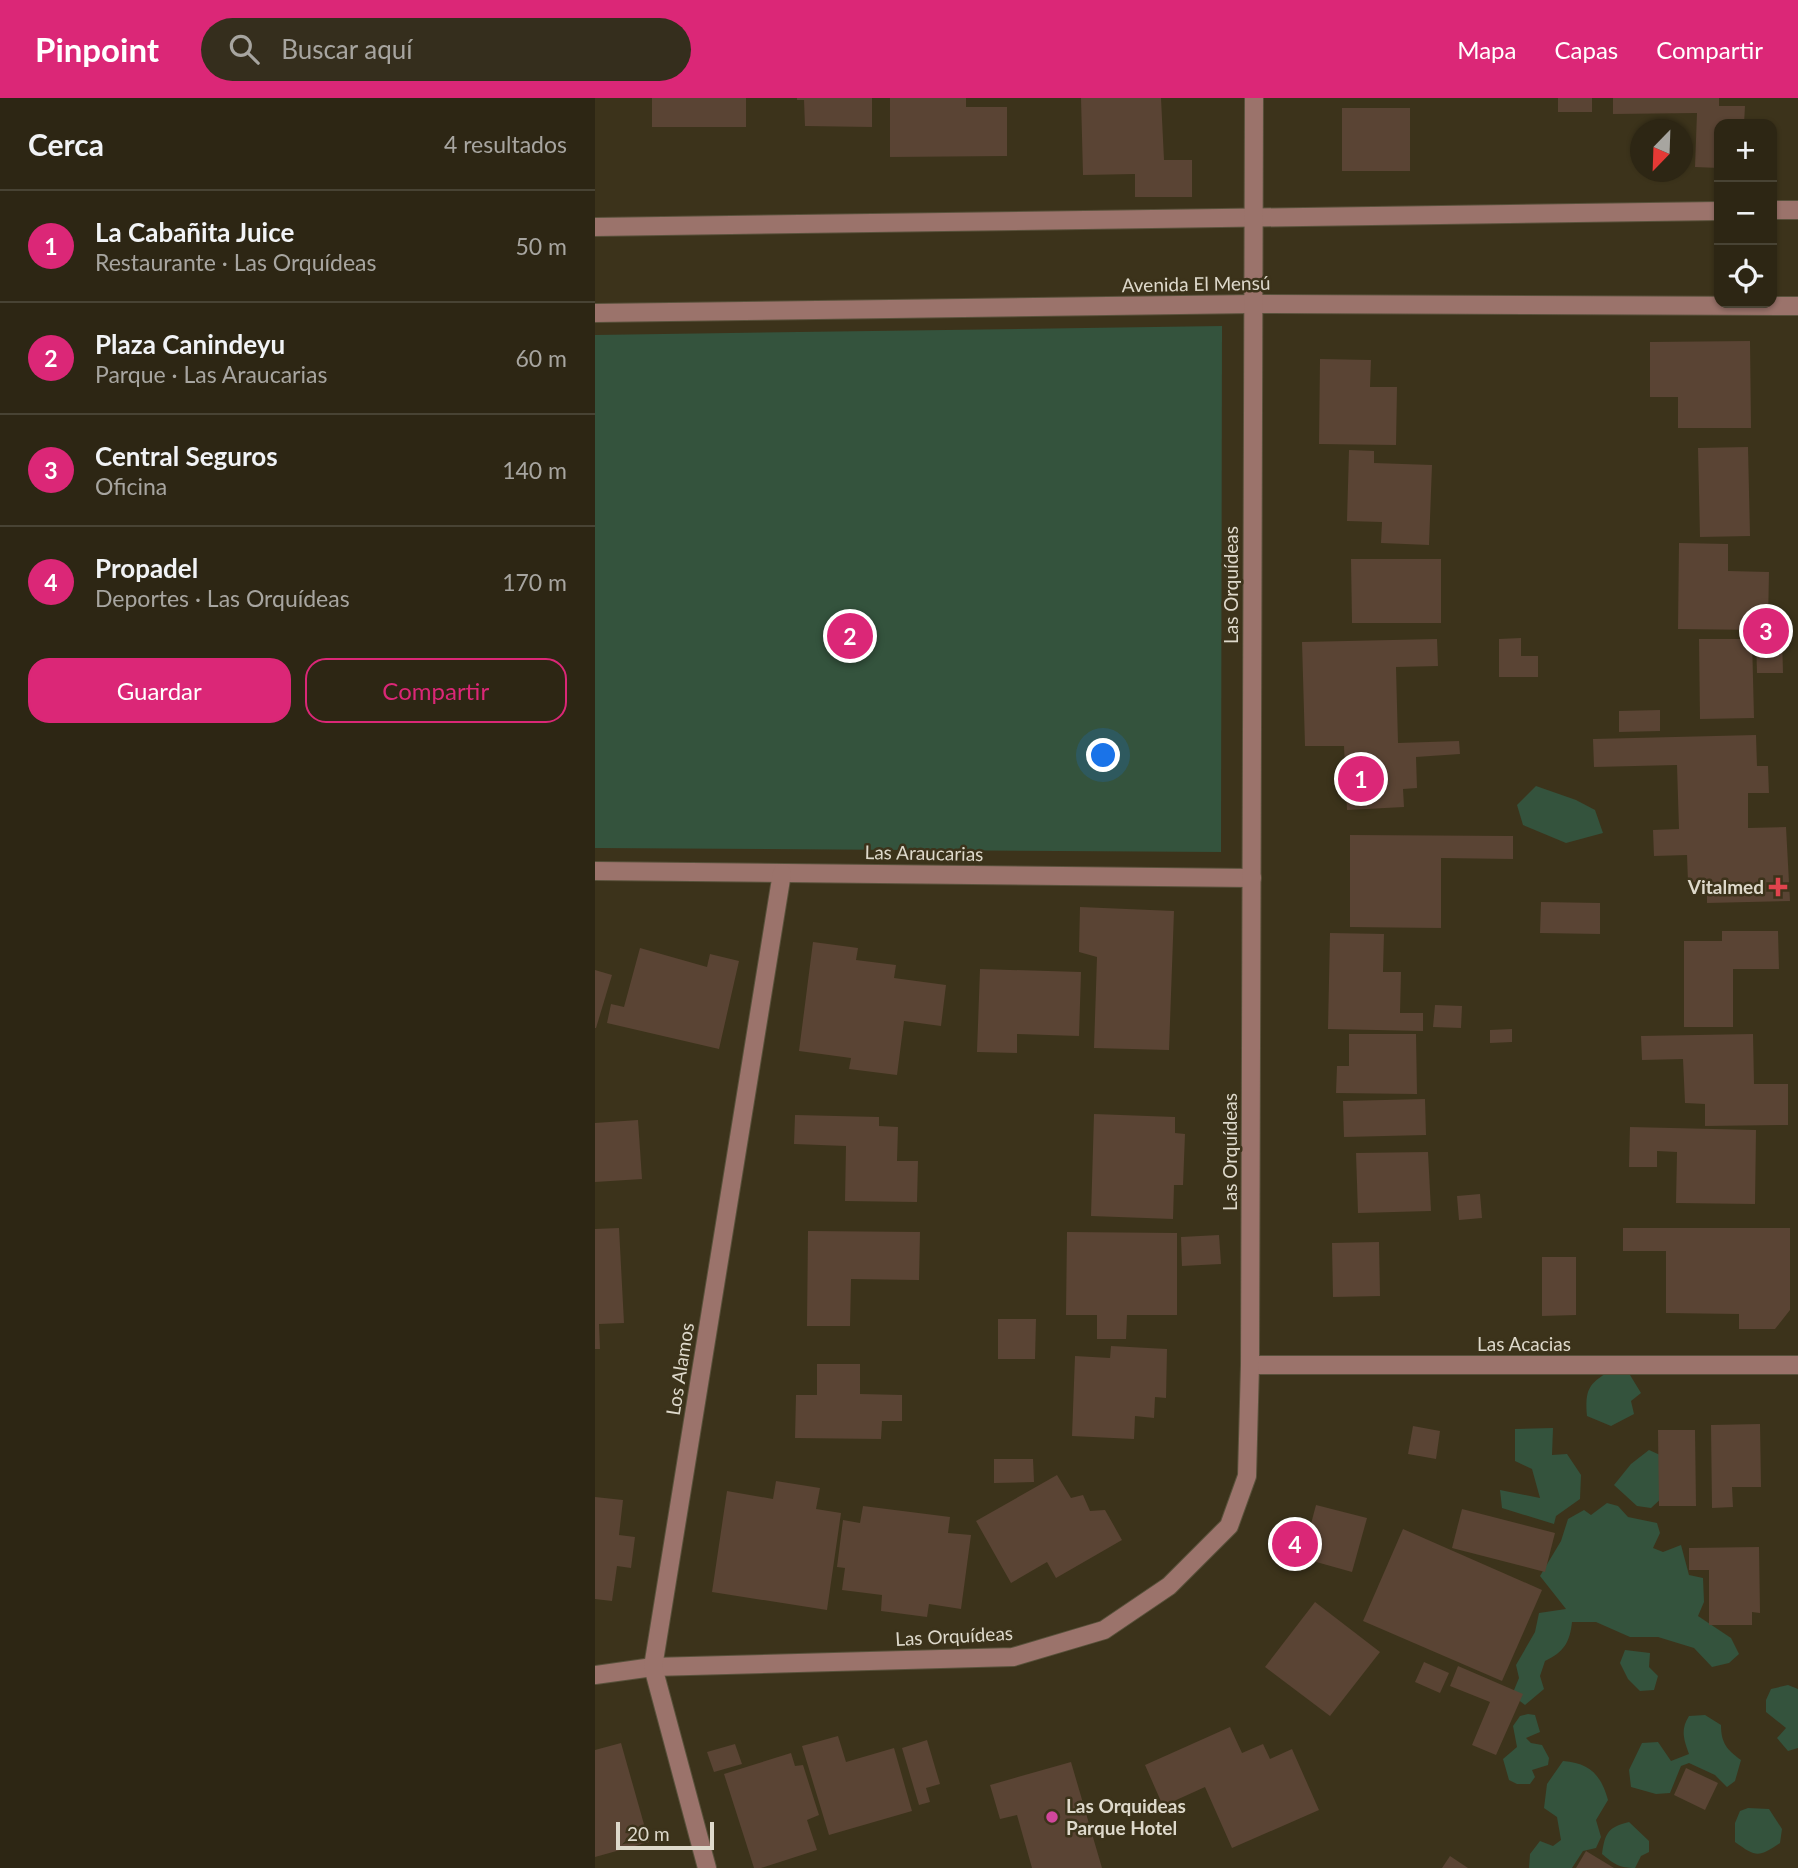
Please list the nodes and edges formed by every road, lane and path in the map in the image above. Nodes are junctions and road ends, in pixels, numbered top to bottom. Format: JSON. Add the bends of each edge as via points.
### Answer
{"nodes":[{"id":1,"x":1254,"y":98,"type":"edge"},
{"id":2,"x":1777,"y":210,"type":"edge"},
{"id":3,"x":1798,"y":210,"type":"edge"},
{"id":4,"x":1714,"y":211,"type":"edge"},
{"id":5,"x":1254,"y":218,"type":"junction"},
{"id":6,"x":595,"y":227,"type":"edge"},
{"id":7,"x":1253,"y":304,"type":"junction"},
{"id":8,"x":1798,"y":306,"type":"edge"},
{"id":9,"x":595,"y":313,"type":"edge"},
{"id":10,"x":595,"y":871,"type":"edge"},
{"id":11,"x":782,"y":873,"type":"junction"},
{"id":12,"x":1252,"y":878,"type":"junction"},
{"id":13,"x":1250,"y":1365,"type":"junction"},
{"id":14,"x":1798,"y":1365,"type":"edge"},
{"id":15,"x":653,"y":1667,"type":"junction"},
{"id":16,"x":595,"y":1675,"type":"edge"},
{"id":17,"x":707,"y":1868,"type":"edge"}],
"edges":[{"from":1,"to":5,"type":"street","name":"Las Orquídeas"},
{"from":2,"to":3,"type":"street"},
{"from":4,"to":5,"type":"street"},
{"from":5,"to":6,"type":"street"},
{"from":5,"to":7,"type":"street","name":"Las Orquídeas"},
{"from":7,"to":8,"type":"street","name":"Avenida El Mensú"},
{"from":7,"to":9,"type":"street","name":"Avenida El Mensú"},
{"from":7,"to":12,"type":"street","name":"Las Orquídeas"},
{"from":10,"to":11,"type":"street","name":"Las Araucarias"},
{"from":11,"to":12,"type":"street","name":"Las Araucarias"},
{"from":11,"to":15,"type":"street","name":"Los Alamos"},
{"from":12,"to":13,"type":"street","name":"Las Orquídeas"},
{"from":13,"to":14,"type":"street","name":"Las Acacias"},
{"from":13,"to":15,"type":"street","name":"Las Orquídeas","via":[[1247,1476],[1229,1526],[1169,1586],[1104,1630],[1013,1657]]},
{"from":15,"to":16,"type":"street","name":"Las Orquídeas"},
{"from":15,"to":17,"type":"street","name":"Los Alamos"}]}
